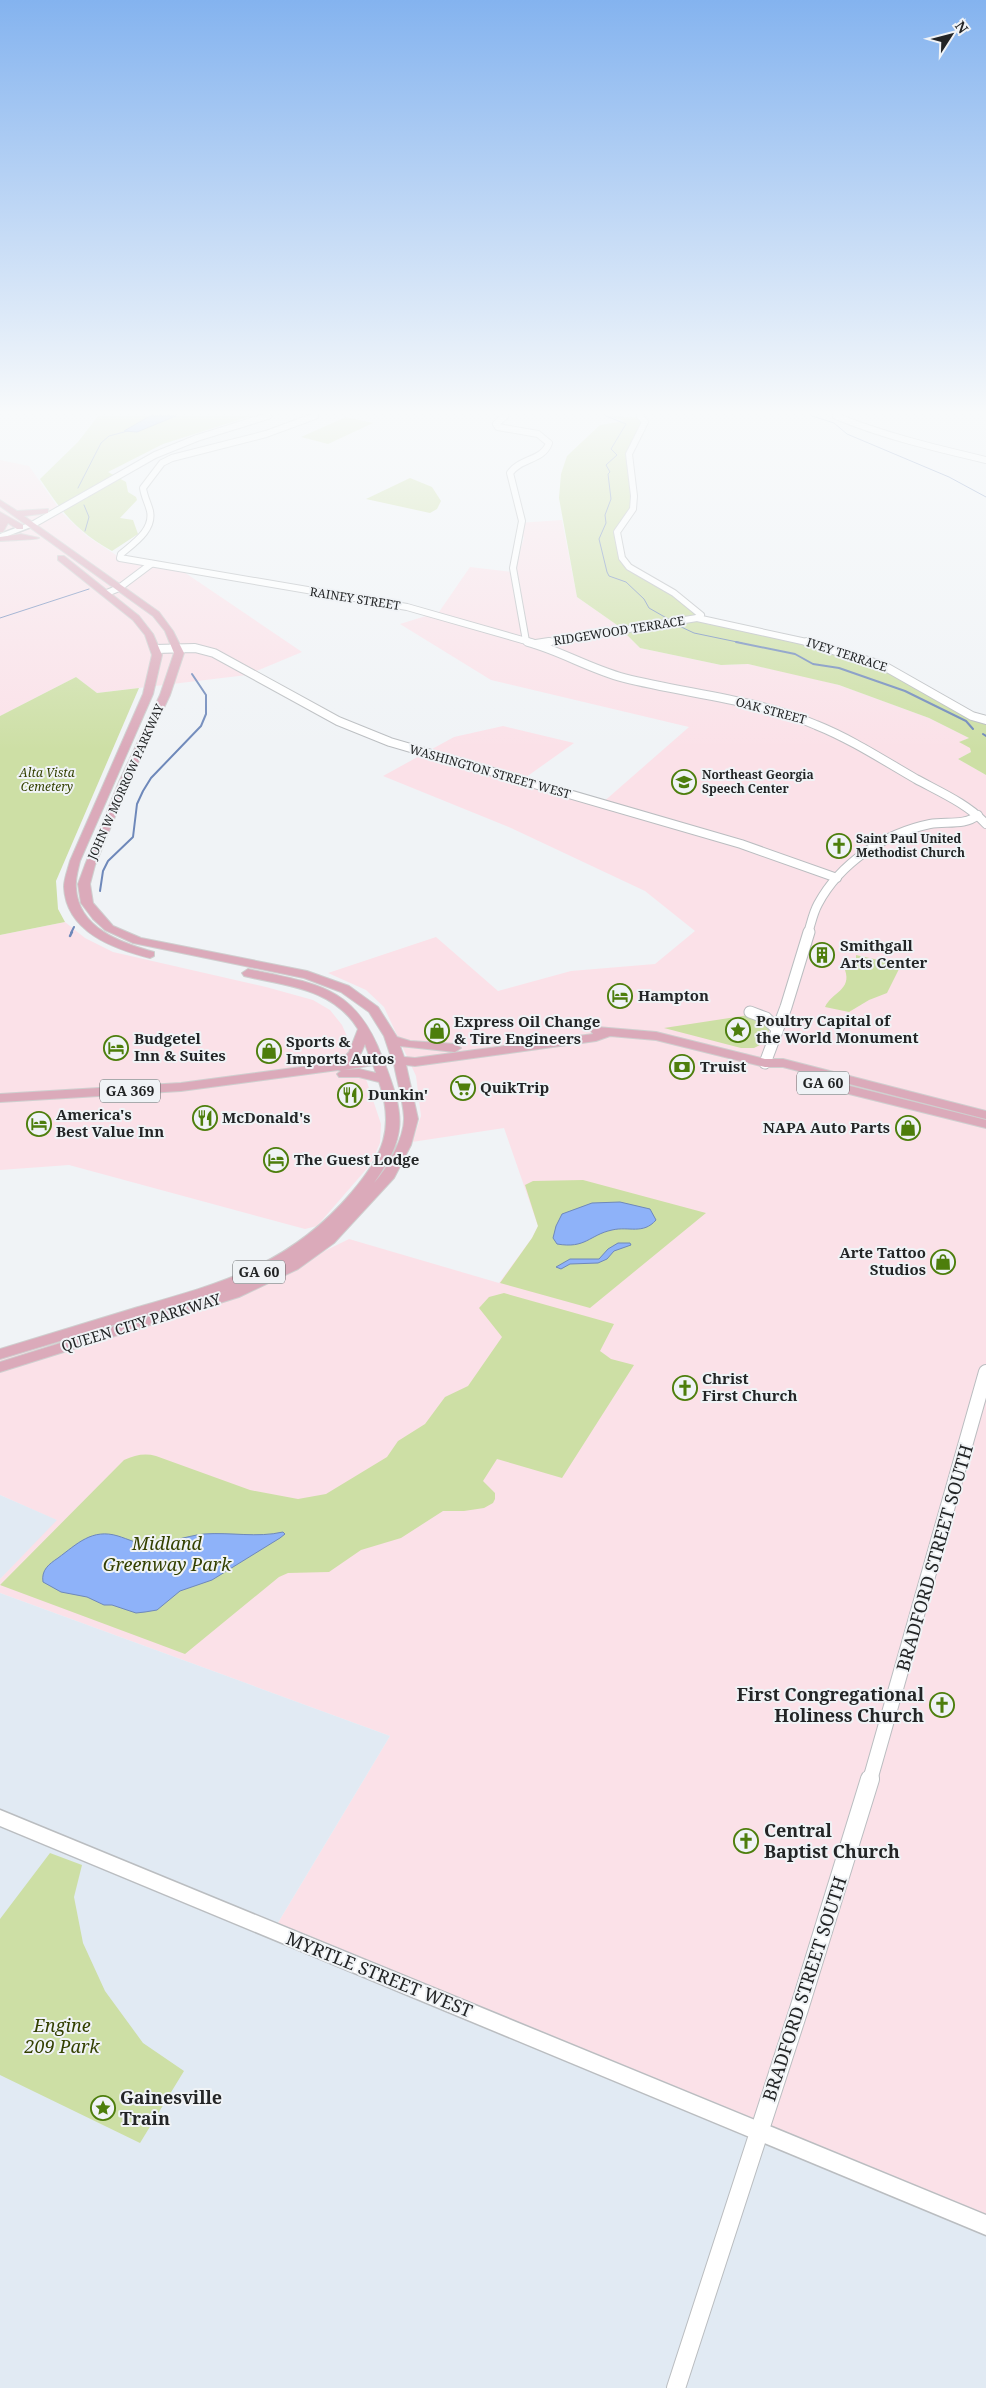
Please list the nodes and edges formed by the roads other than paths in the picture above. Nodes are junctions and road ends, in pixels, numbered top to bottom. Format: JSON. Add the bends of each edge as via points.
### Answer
{"nodes":[{"id":1,"x":12,"y":527,"type":"edge"},
{"id":2,"x":19,"y":527,"type":"edge"},
{"id":3,"x":26,"y":527,"type":"edge"},
{"id":4,"x":28,"y":527,"type":"edge"},
{"id":5,"x":146,"y":527,"type":"edge"},
{"id":6,"x":521,"y":527,"type":"edge"},
{"id":7,"x":620,"y":527,"type":"edge"},
{"id":8,"x":0,"y":530,"type":"edge"},
{"id":9,"x":0,"y":538,"type":"edge"},
{"id":10,"x":35,"y":538,"type":"junction"},
{"id":11,"x":151,"y":564,"type":"junction"},
{"id":12,"x":164,"y":566,"type":"junction"},
{"id":13,"x":139,"y":573,"type":"junction"},
{"id":14,"x":119,"y":588,"type":"junction"},
{"id":15,"x":107,"y":593,"type":"junction"},
{"id":16,"x":699,"y":616,"type":"junction"},
{"id":17,"x":526,"y":641,"type":"junction"},
{"id":18,"x":536,"y":644,"type":"junction"},
{"id":19,"x":176,"y":647,"type":"junction"},
{"id":20,"x":154,"y":649,"type":"junction"},
{"id":21,"x":986,"y":720,"type":"edge"},
{"id":22,"x":978,"y":815,"type":"junction"},
{"id":23,"x":942,"y":823,"type":"junction"},
{"id":24,"x":986,"y":824,"type":"edge"},
{"id":25,"x":986,"y":831,"type":"edge"},
{"id":26,"x":805,"y":867,"type":"junction"},
{"id":27,"x":836,"y":878,"type":"junction"},
{"id":28,"x":826,"y":890,"type":"junction"},
{"id":29,"x":750,"y":1012,"type":"dead end"},
{"id":30,"x":364,"y":1029,"type":"junction"},
{"id":31,"x":777,"y":1029,"type":"junction"},
{"id":32,"x":606,"y":1033,"type":"junction"},
{"id":33,"x":392,"y":1040,"type":"junction"},
{"id":34,"x":455,"y":1048,"type":"junction"},
{"id":35,"x":399,"y":1060,"type":"junction"},
{"id":36,"x":378,"y":1061,"type":"junction"},
{"id":37,"x":765,"y":1063,"type":"junction"},
{"id":38,"x":342,"y":1066,"type":"junction"},
{"id":39,"x":319,"y":1070,"type":"junction"},
{"id":40,"x":384,"y":1079,"type":"junction"},
{"id":41,"x":0,"y":1098,"type":"edge"},
{"id":42,"x":986,"y":1115,"type":"edge"},
{"id":43,"x":986,"y":1124,"type":"edge"},
{"id":44,"x":0,"y":1354,"type":"edge"},
{"id":45,"x":0,"y":1367,"type":"edge"},
{"id":46,"x":986,"y":1372,"type":"edge"},
{"id":47,"x":0,"y":1818,"type":"edge"},
{"id":48,"x":759,"y":2131,"type":"junction"},
{"id":49,"x":986,"y":2225,"type":"edge"},
{"id":50,"x":679,"y":2380,"type":"edge"}],
"edges":[{"from":1,"to":8,"type":"main road"},
{"from":2,"to":9,"type":"main road"},
{"from":3,"to":10,"type":"main road","name":"JOHN W MORROW PARKWAY"},
{"from":4,"to":14,"type":"main road"},
{"from":5,"to":11,"type":"street","name":"RAINEY STREET","via":[[138,542],[119,556],[123,560]]},
{"from":6,"to":17,"type":"street","via":[[513,568]]},
{"from":7,"to":16,"type":"street","via":[[617,532],[622,558],[636,572],[674,593]]},
{"from":9,"to":10,"type":"main road"},
{"from":10,"to":15,"type":"main road","name":"JOHN W MORROW PARKWAY"},
{"from":11,"to":12,"type":"street","name":"RAINEY STREET"},
{"from":11,"to":13,"type":"street"},
{"from":12,"to":13,"type":"street"},
{"from":12,"to":17,"type":"street","name":"RAINEY STREET","via":[[401,606]]},
{"from":13,"to":14,"type":"street"},
{"from":14,"to":15,"type":"street"},
{"from":14,"to":19,"type":"main road","via":[[156,614]]},
{"from":15,"to":20,"type":"main road","name":"JOHN W MORROW PARKWAY","via":[[136,618],[149,634]]},
{"from":16,"to":18,"type":"street","name":"RIDGEWOOD TERRACE"},
{"from":16,"to":21,"type":"street","name":"IVEY TERRACE","via":[[801,640],[884,666],[972,716]]},
{"from":17,"to":18,"type":"street","name":"RAINEY STREET"},
{"from":18,"to":22,"type":"street","name":"OAK STREET","via":[[588,667],[624,678],[760,706],[815,724],[874,754]]},
{"from":19,"to":20,"type":"street","name":"WASHINGTON STREET WEST"},
{"from":19,"to":26,"type":"street","name":"WASHINGTON STREET WEST","via":[[214,653],[331,718],[390,742],[741,844]]},
{"from":19,"to":33,"type":"main road","name":"JOHN W MORROW PARKWAY","via":[[178,653],[165,695],[90,864],[84,884],[87,903],[96,917],[110,928],[137,941],[209,958],[307,975],[345,989],[374,1010]]},
{"from":20,"to":30,"type":"main road","name":"JOHN W MORROW PARKWAY","via":[[157,655],[148,694],[75,861],[70,886],[76,910],[101,936],[132,950],[324,992],[350,1009]]},
{"from":22,"to":23,"type":"street","via":[[972,821]]},
{"from":22,"to":24,"type":"street","name":"OAK STREET"},
{"from":23,"to":25,"type":"street"},
{"from":23,"to":27,"type":"street","via":[[882,841],[864,852]]},
{"from":26,"to":27,"type":"street","name":"WASHINGTON STREET WEST"},
{"from":26,"to":28,"type":"street","via":[[820,879]]},
{"from":27,"to":28,"type":"street"},
{"from":28,"to":31,"type":"street","via":[[806,936]]},
{"from":29,"to":31,"type":"street","via":[[766,1018]]},
{"from":30,"to":36,"type":"main road","name":"JOHN W MORROW PARKWAY"},
{"from":30,"to":38,"type":"main road","via":[[356,1053]]},
{"from":31,"to":37,"type":"street"},
{"from":32,"to":34,"type":"main road","number":"GA 60","via":[[594,1030]]},
{"from":32,"to":35,"type":"main road","number":"GA 60","via":[[415,1062]]},
{"from":32,"to":37,"type":"main road","number":"GA 60","via":[[676,1039]]},
{"from":33,"to":34,"type":"main road"},
{"from":33,"to":35,"type":"main road","name":"JOHN W MORROW PARKWAY"},
{"from":34,"to":35,"type":"main road","number":"GA 60","via":[[412,1054]]},
{"from":35,"to":36,"type":"main road","number":"GA 369"},
{"from":35,"to":45,"type":"main road","name":"QUEEN CITY PARKWAY","number":"GA 60","via":[[411,1119],[399,1159],[366,1202],[308,1257],[234,1294]]},
{"from":36,"to":38,"type":"main road","number":"GA 369"},
{"from":36,"to":40,"type":"main road","name":"QUEEN CITY PARKWAY","number":"GA 60"},
{"from":37,"to":42,"type":"main road","number":"GA 60","via":[[798,1067]]},
{"from":37,"to":43,"type":"main road","number":"GA 60","via":[[778,1071]]},
{"from":38,"to":39,"type":"main road","number":"GA 369"},
{"from":39,"to":40,"type":"main road","via":[[335,1075],[359,1073]]},
{"from":39,"to":41,"type":"main road","number":"GA 369","via":[[181,1087]]},
{"from":40,"to":44,"type":"main road","name":"QUEEN CITY PARKWAY","number":"GA 60","via":[[394,1112],[386,1155],[350,1201],[315,1236],[291,1254],[228,1286]]},
{"from":46,"to":48,"type":"street","name":"BRADFORD STREET SOUTH","via":[[895,1700],[834,1902]]},
{"from":47,"to":48,"type":"main road","name":"MYRTLE STREET WEST"},
{"from":48,"to":49,"type":"main road","name":"MYRTLE STREET WEST"},
{"from":48,"to":50,"type":"street","name":"BRADFORD STREET SOUTH"}]}
